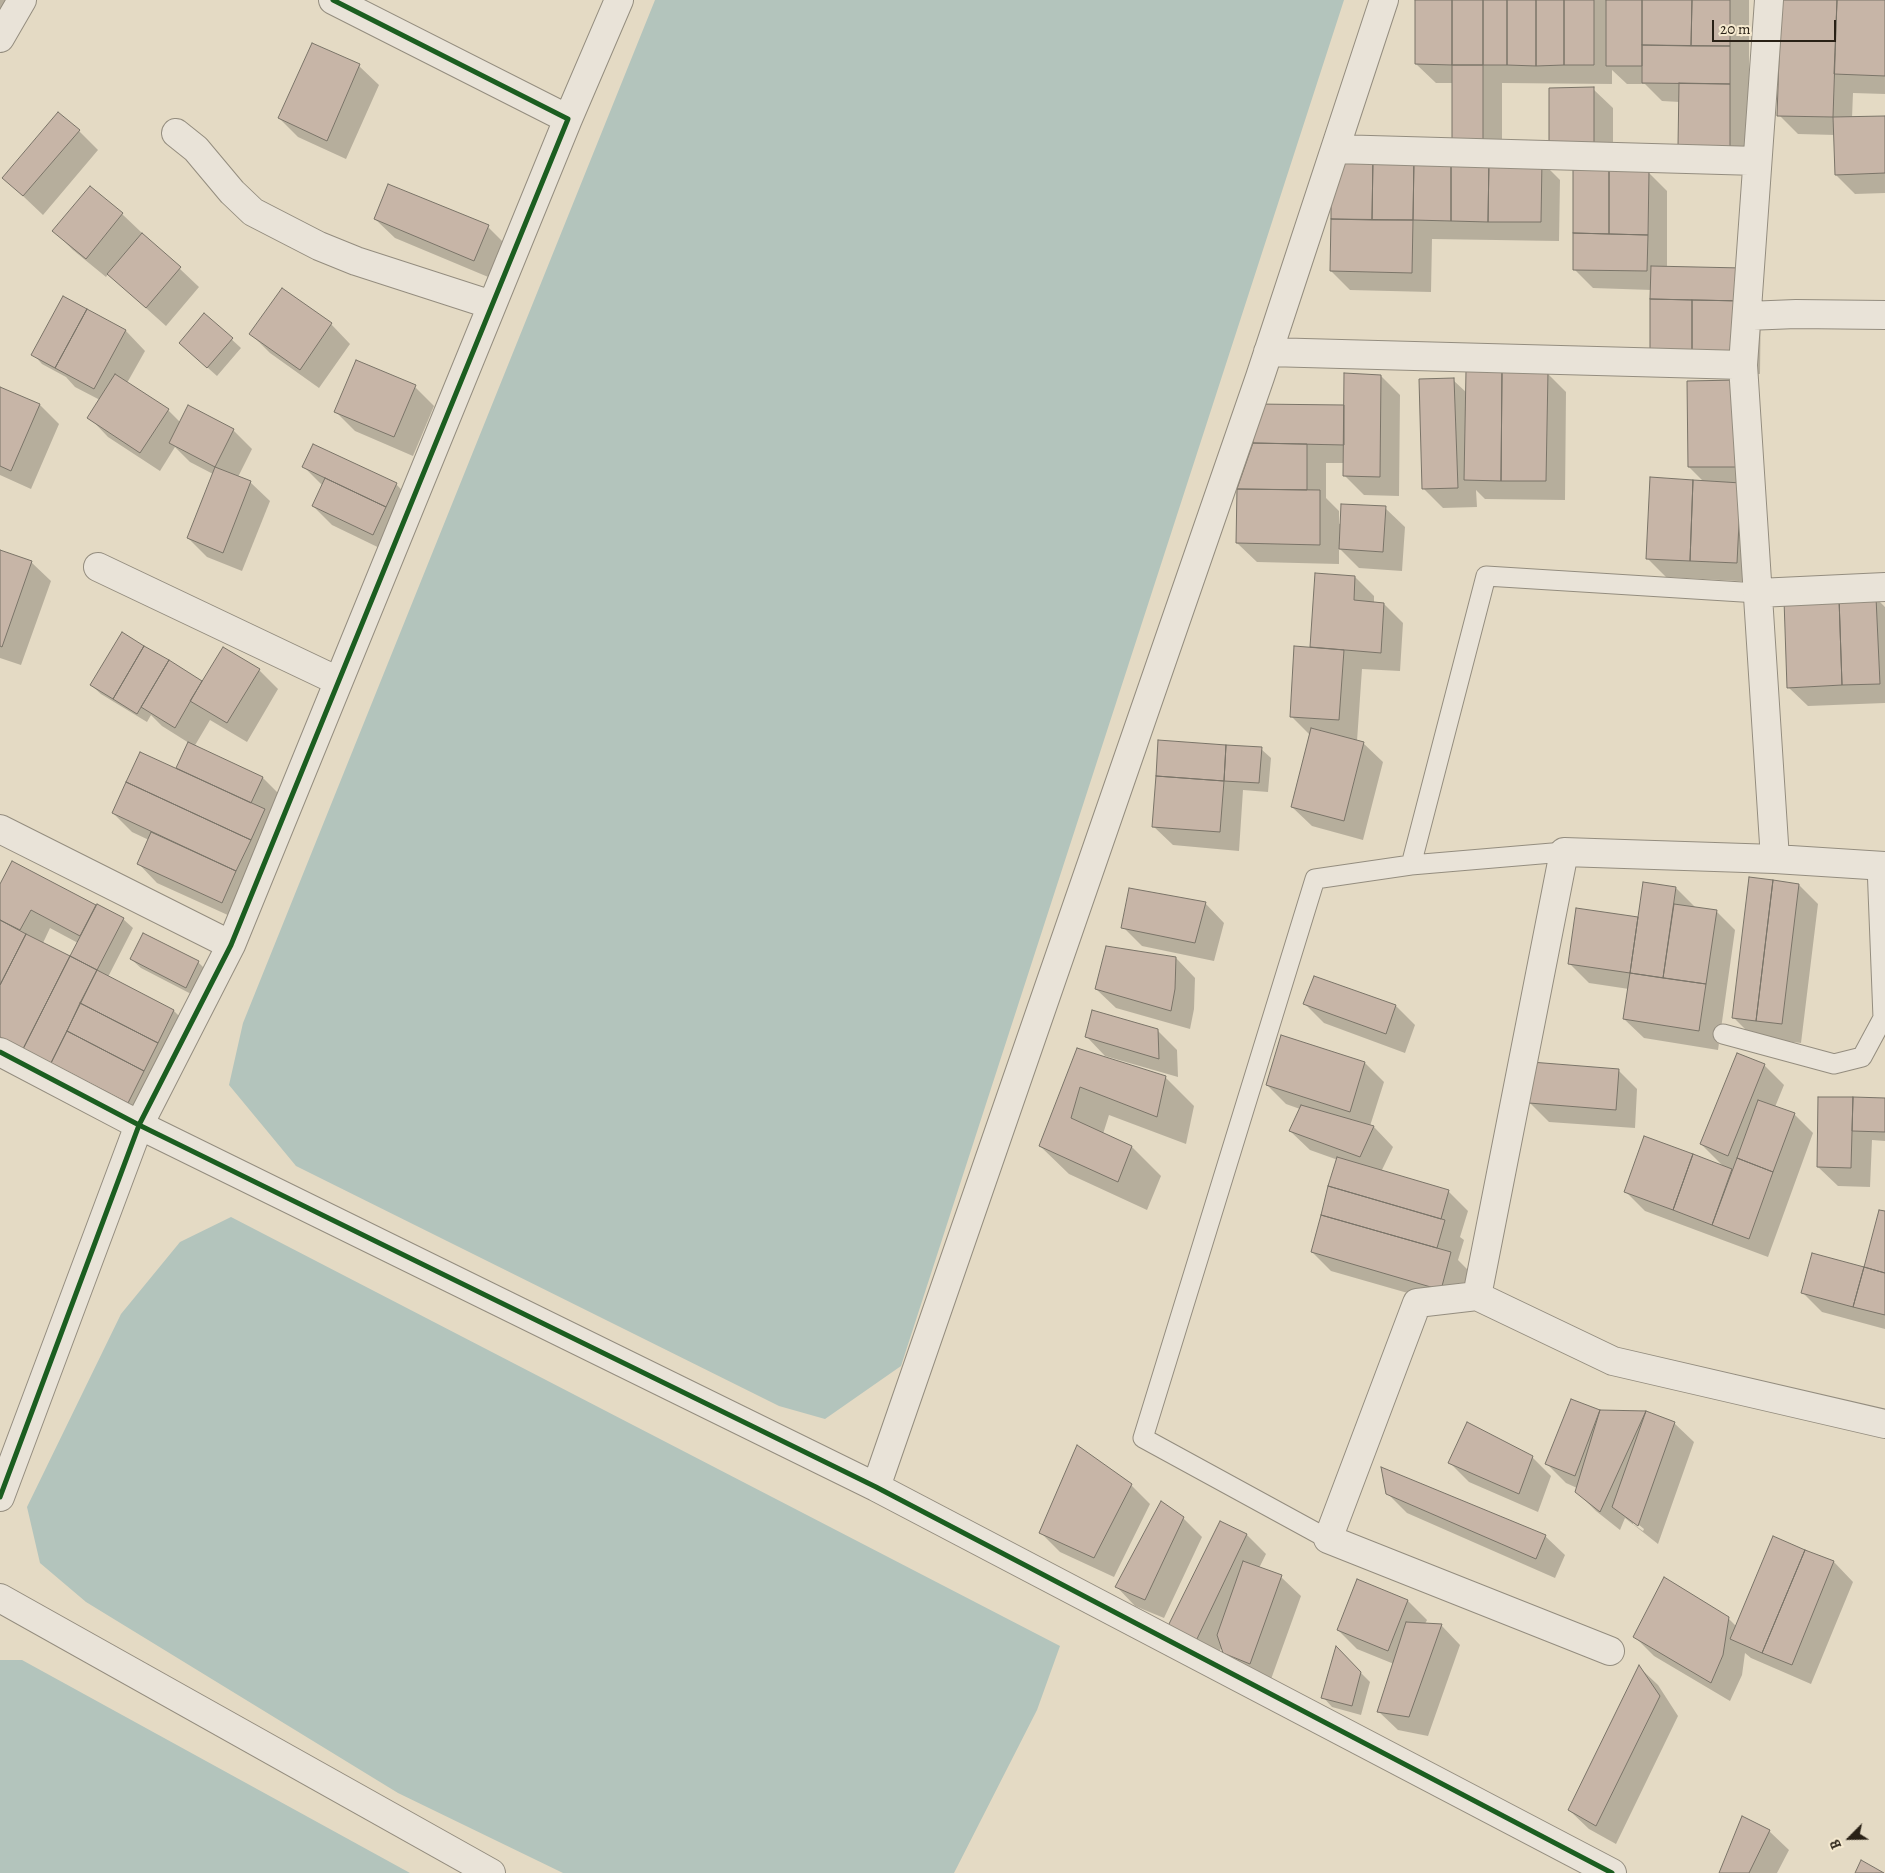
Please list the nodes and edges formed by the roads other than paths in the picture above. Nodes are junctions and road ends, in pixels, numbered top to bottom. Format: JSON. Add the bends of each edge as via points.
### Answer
{"nodes":[{"id":1,"x":22,"y":0,"type":"edge"},
{"id":2,"x":333,"y":0,"type":"edge"},
{"id":3,"x":619,"y":0,"type":"edge"},
{"id":4,"x":1384,"y":0,"type":"edge"},
{"id":5,"x":1769,"y":0,"type":"edge"},
{"id":6,"x":0,"y":38,"type":"edge"},
{"id":7,"x":568,"y":119,"type":"junction"},
{"id":8,"x":176,"y":133,"type":"dead end"},
{"id":9,"x":1335,"y":149,"type":"junction"},
{"id":10,"x":1757,"y":161,"type":"junction"},
{"id":11,"x":492,"y":305,"type":"junction"},
{"id":12,"x":1885,"y":315,"type":"edge"},
{"id":13,"x":1747,"y":316,"type":"junction"},
{"id":14,"x":1268,"y":352,"type":"junction"},
{"id":15,"x":1743,"y":365,"type":"junction"},
{"id":16,"x":98,"y":567,"type":"dead end"},
{"id":17,"x":1885,"y":587,"type":"edge"},
{"id":18,"x":1758,"y":593,"type":"junction"},
{"id":19,"x":338,"y":681,"type":"junction"},
{"id":20,"x":0,"y":829,"type":"edge"},
{"id":21,"x":1564,"y":852,"type":"junction"},
{"id":22,"x":1775,"y":859,"type":"junction"},
{"id":23,"x":1411,"y":865,"type":"junction"},
{"id":24,"x":1881,"y":866,"type":"edge"},
{"id":25,"x":231,"y":945,"type":"junction"},
{"id":26,"x":1723,"y":1034,"type":"dead end"},
{"id":27,"x":0,"y":1052,"type":"edge"},
{"id":28,"x":140,"y":1125,"type":"junction"},
{"id":29,"x":1478,"y":1296,"type":"junction"},
{"id":30,"x":1885,"y":1424,"type":"edge"},
{"id":31,"x":876,"y":1487,"type":"junction"},
{"id":32,"x":0,"y":1497,"type":"edge"},
{"id":33,"x":1328,"y":1539,"type":"junction"},
{"id":34,"x":0,"y":1598,"type":"edge"},
{"id":35,"x":1610,"y":1651,"type":"dead end"},
{"id":36,"x":490,"y":1873,"type":"edge"},
{"id":37,"x":1612,"y":1873,"type":"edge"}],
"edges":[{"from":1,"to":6,"type":"street"},
{"from":2,"to":7,"type":"street"},
{"from":3,"to":7,"type":"street"},
{"from":4,"to":9,"type":"street"},
{"from":5,"to":10,"type":"street"},
{"from":7,"to":11,"type":"street"},
{"from":8,"to":11,"type":"street","via":[[196,149],[232,192],[268,221],[356,261]]},
{"from":9,"to":10,"type":"street"},
{"from":9,"to":14,"type":"street"},
{"from":10,"to":13,"type":"street"},
{"from":11,"to":19,"type":"street"},
{"from":12,"to":13,"type":"street"},
{"from":13,"to":15,"type":"street"},
{"from":14,"to":15,"type":"street"},
{"from":14,"to":31,"type":"street"},
{"from":15,"to":18,"type":"street"},
{"from":16,"to":19,"type":"street"},
{"from":17,"to":18,"type":"street"},
{"from":18,"to":22,"type":"street"},
{"from":18,"to":23,"type":"lane","via":[[1486,576]]},
{"from":19,"to":25,"type":"street"},
{"from":20,"to":25,"type":"street"},
{"from":21,"to":22,"type":"street"},
{"from":21,"to":23,"type":"lane"},
{"from":21,"to":29,"type":"street"},
{"from":22,"to":24,"type":"street"},
{"from":23,"to":33,"type":"lane","via":[[1316,879],[1144,1438]]},
{"from":24,"to":26,"type":"lane","via":[[1883,1018],[1862,1057],[1834,1064]]},
{"from":25,"to":28,"type":"street"},
{"from":27,"to":28,"type":"street"},
{"from":28,"to":31,"type":"street"},
{"from":28,"to":32,"type":"street"},
{"from":29,"to":30,"type":"street","via":[[1613,1361]]},
{"from":29,"to":33,"type":"street","via":[[1418,1303]]},
{"from":31,"to":37,"type":"street"},
{"from":33,"to":35,"type":"street"},
{"from":34,"to":36,"type":"street"}]}
